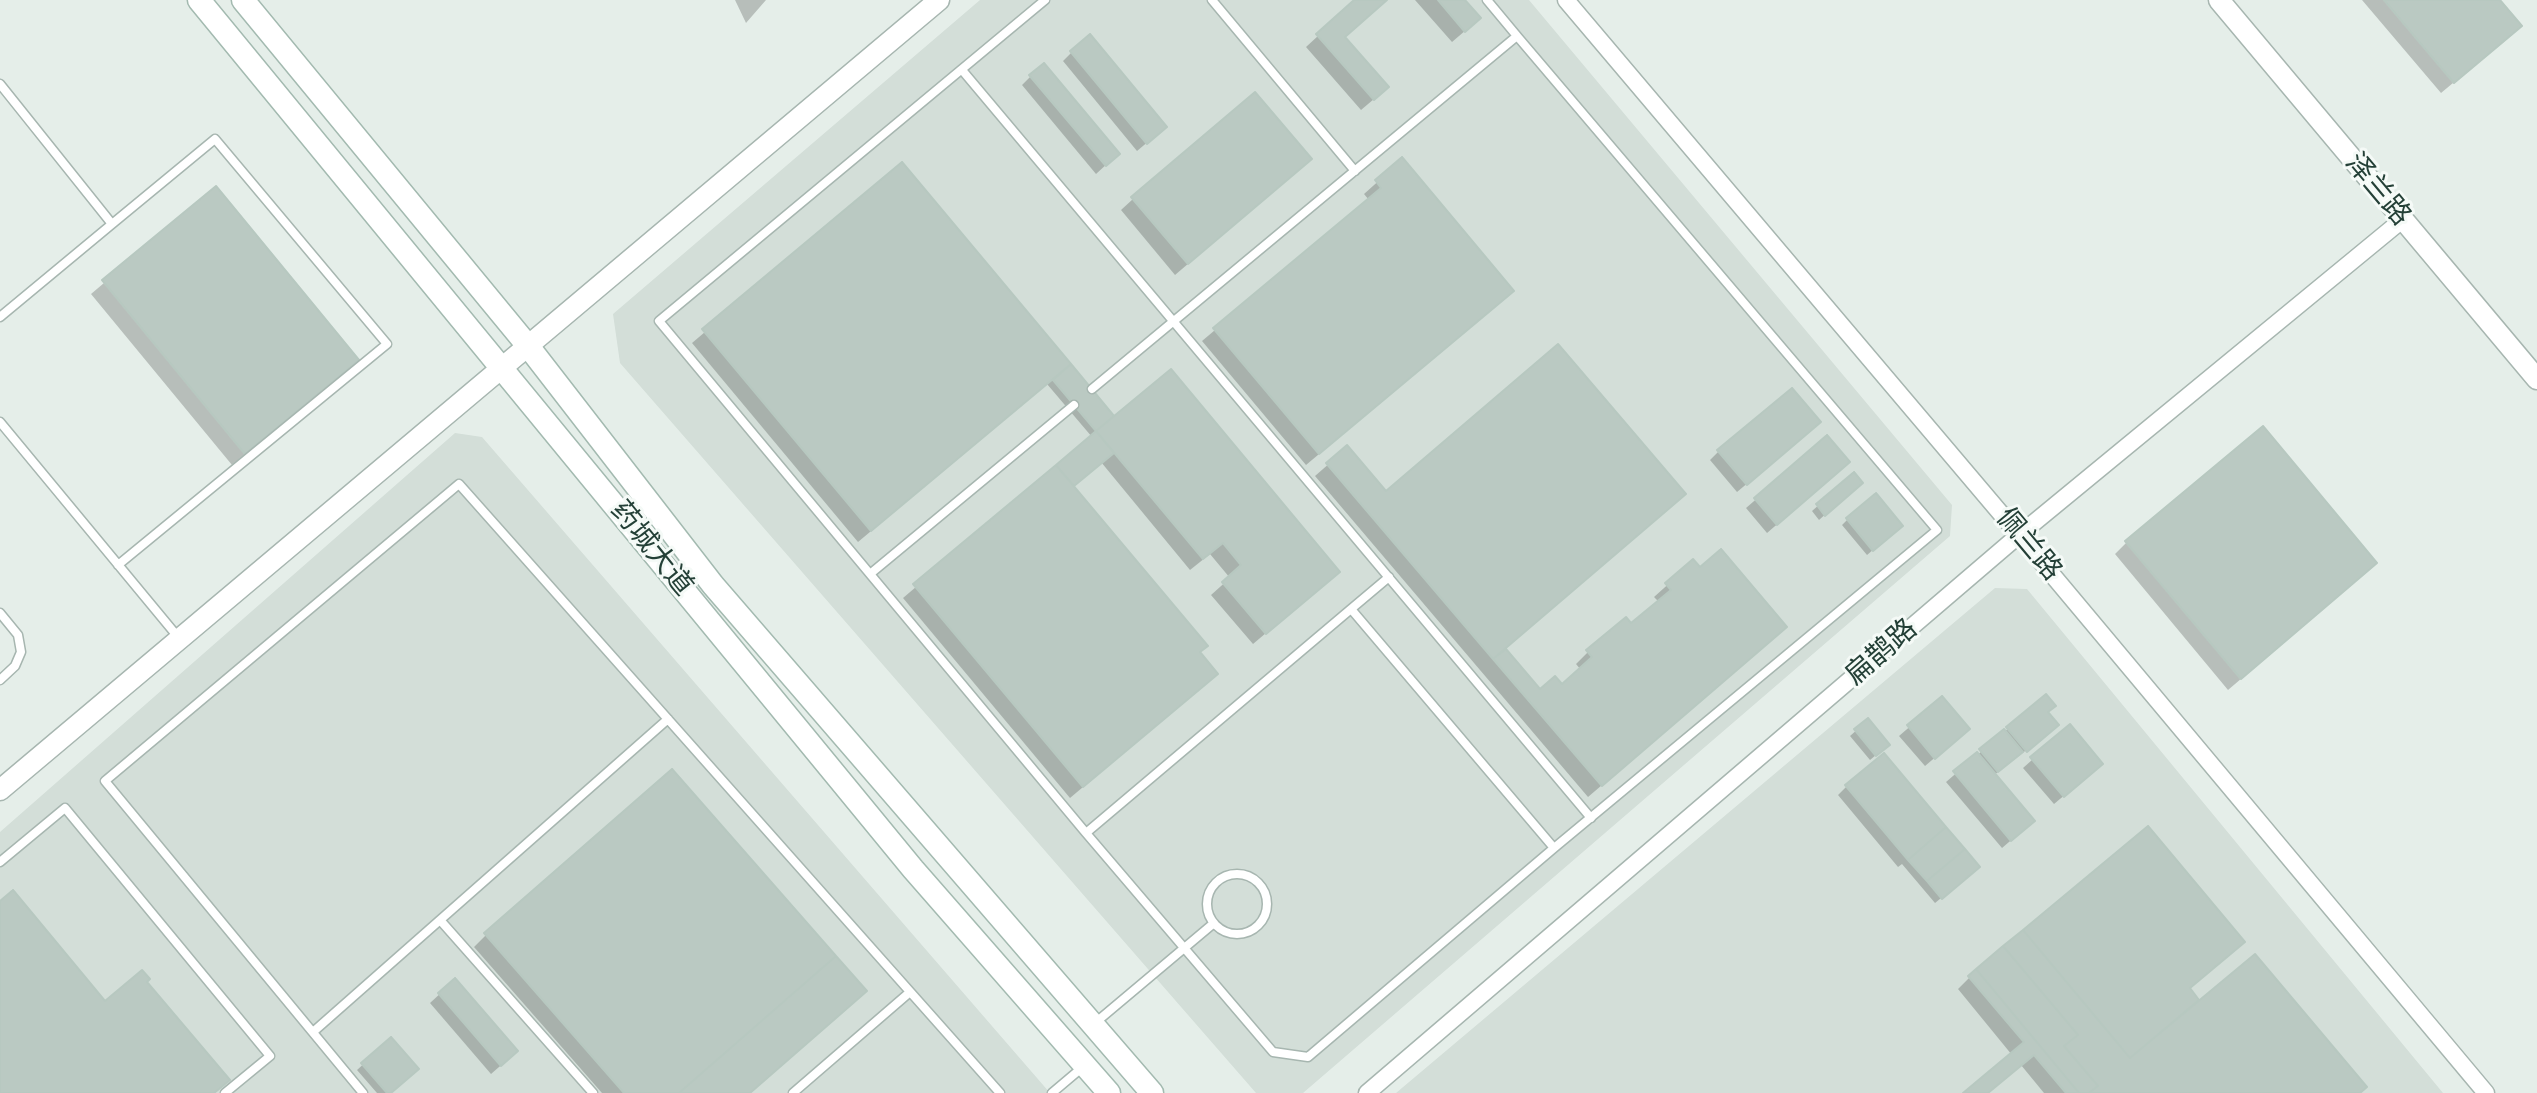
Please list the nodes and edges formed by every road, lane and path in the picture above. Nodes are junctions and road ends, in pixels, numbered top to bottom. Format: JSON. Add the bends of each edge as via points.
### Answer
{"nodes":[{"id":1,"x":199,"y":0,"type":"edge"},
{"id":2,"x":243,"y":0,"type":"edge"},
{"id":3,"x":939,"y":0,"type":"edge"},
{"id":4,"x":1045,"y":0,"type":"edge"},
{"id":5,"x":1212,"y":0,"type":"edge"},
{"id":6,"x":1487,"y":0,"type":"edge"},
{"id":7,"x":1566,"y":0,"type":"edge"},
{"id":8,"x":2219,"y":0,"type":"edge"},
{"id":9,"x":1517,"y":36,"type":"junction"},
{"id":10,"x":962,"y":70,"type":"junction"},
{"id":11,"x":0,"y":84,"type":"edge"},
{"id":12,"x":1355,"y":171,"type":"junction"},
{"id":13,"x":2402,"y":220,"type":"junction"},
{"id":14,"x":112,"y":224,"type":"junction"},
{"id":15,"x":0,"y":317,"type":"edge"},
{"id":16,"x":1174,"y":322,"type":"junction"},
{"id":17,"x":528,"y":346,"type":"junction"},
{"id":18,"x":502,"y":368,"type":"junction"},
{"id":19,"x":2537,"y":379,"type":"edge"},
{"id":20,"x":1092,"y":389,"type":"dead end"},
{"id":21,"x":1074,"y":405,"type":"dead end"},
{"id":22,"x":0,"y":422,"type":"edge"},
{"id":23,"x":2019,"y":535,"type":"junction"},
{"id":24,"x":118,"y":565,"type":"junction"},
{"id":25,"x":870,"y":574,"type":"junction"},
{"id":26,"x":1389,"y":577,"type":"junction"},
{"id":27,"x":1351,"y":609,"type":"junction"},
{"id":28,"x":0,"y":613,"type":"edge"},
{"id":29,"x":180,"y":639,"type":"junction"},
{"id":30,"x":0,"y":680,"type":"edge"},
{"id":31,"x":668,"y":719,"type":"junction"},
{"id":32,"x":0,"y":790,"type":"edge"},
{"id":33,"x":1591,"y":818,"type":"junction"},
{"id":34,"x":1086,"y":833,"type":"junction"},
{"id":35,"x":1554,"y":848,"type":"junction"},
{"id":36,"x":0,"y":862,"type":"edge"},
{"id":37,"x":440,"y":920,"type":"junction"},
{"id":38,"x":1214,"y":923,"type":"junction"},
{"id":39,"x":1185,"y":947,"type":"junction"},
{"id":40,"x":910,"y":992,"type":"junction"},
{"id":41,"x":1093,"y":1025,"type":"junction"},
{"id":42,"x":313,"y":1032,"type":"junction"},
{"id":43,"x":1085,"y":1066,"type":"junction"},
{"id":44,"x":225,"y":1093,"type":"edge"},
{"id":45,"x":363,"y":1093,"type":"edge"},
{"id":46,"x":593,"y":1093,"type":"edge"},
{"id":47,"x":793,"y":1093,"type":"edge"},
{"id":48,"x":1000,"y":1093,"type":"edge"},
{"id":49,"x":1052,"y":1093,"type":"edge"},
{"id":50,"x":1109,"y":1093,"type":"edge"},
{"id":51,"x":1152,"y":1093,"type":"edge"},
{"id":52,"x":1367,"y":1093,"type":"edge"},
{"id":53,"x":2486,"y":1093,"type":"edge"}],
"edges":[{"from":1,"to":18,"type":"main road","name":"药城大道"},
{"from":2,"to":17,"type":"main road","name":"药城大道"},
{"from":3,"to":17,"type":"street"},
{"from":4,"to":10,"type":"lane"},
{"from":5,"to":12,"type":"lane"},
{"from":6,"to":9,"type":"lane"},
{"from":7,"to":23,"type":"street","name":"佩兰路"},
{"from":8,"to":13,"type":"street","name":"泽兰路"},
{"from":9,"to":12,"type":"lane"},
{"from":9,"to":33,"type":"lane","via":[[1937,530]]},
{"from":10,"to":16,"type":"lane"},
{"from":10,"to":25,"type":"lane","via":[[659,321]]},
{"from":11,"to":14,"type":"lane"},
{"from":12,"to":16,"type":"lane"},
{"from":13,"to":19,"type":"street","name":"泽兰路"},
{"from":13,"to":23,"type":"street","name":"扁鹊路"},
{"from":14,"to":15,"type":"lane"},
{"from":14,"to":24,"type":"lane","via":[[215,139],[387,344]]},
{"from":16,"to":20,"type":"lane"},
{"from":16,"to":26,"type":"lane"},
{"from":17,"to":18,"type":"street"},
{"from":17,"to":41,"type":"main road","name":"药城大道","via":[[713,585]]},
{"from":18,"to":29,"type":"street"},
{"from":18,"to":43,"type":"main road","name":"药城大道","via":[[913,869]]},
{"from":21,"to":25,"type":"lane"},
{"from":22,"to":24,"type":"lane"},
{"from":23,"to":52,"type":"street","name":"扁鹊路"},
{"from":23,"to":53,"type":"street","name":"佩兰路"},
{"from":24,"to":29,"type":"lane"},
{"from":25,"to":34,"type":"lane"},
{"from":26,"to":27,"type":"lane"},
{"from":26,"to":33,"type":"lane"},
{"from":27,"to":34,"type":"lane"},
{"from":27,"to":35,"type":"lane"},
{"from":28,"to":30,"type":"lane","via":[[18,635],[21,652]]},
{"from":29,"to":32,"type":"street"},
{"from":31,"to":37,"type":"lane"},
{"from":31,"to":40,"type":"lane"},
{"from":31,"to":42,"type":"lane","via":[[459,484],[105,781]]},
{"from":33,"to":35,"type":"lane"},
{"from":34,"to":39,"type":"lane"},
{"from":35,"to":39,"type":"lane","via":[[1308,1057],[1273,1052]]},
{"from":36,"to":44,"type":"lane","via":[[65,808],[270,1056]]},
{"from":37,"to":42,"type":"lane"},
{"from":37,"to":46,"type":"lane"},
{"from":38,"to":38,"type":"lane","via":[[1239,934],[1257,927],[1267,901],[1260,884],[1244,874],[1217,880],[1206,906]]},
{"from":38,"to":39,"type":"lane"},
{"from":39,"to":41,"type":"lane"},
{"from":40,"to":47,"type":"lane"},
{"from":40,"to":48,"type":"lane"},
{"from":41,"to":51,"type":"main road","name":"药城大道"},
{"from":42,"to":45,"type":"lane"},
{"from":43,"to":49,"type":"lane"},
{"from":43,"to":50,"type":"main road","name":"药城大道"}]}
